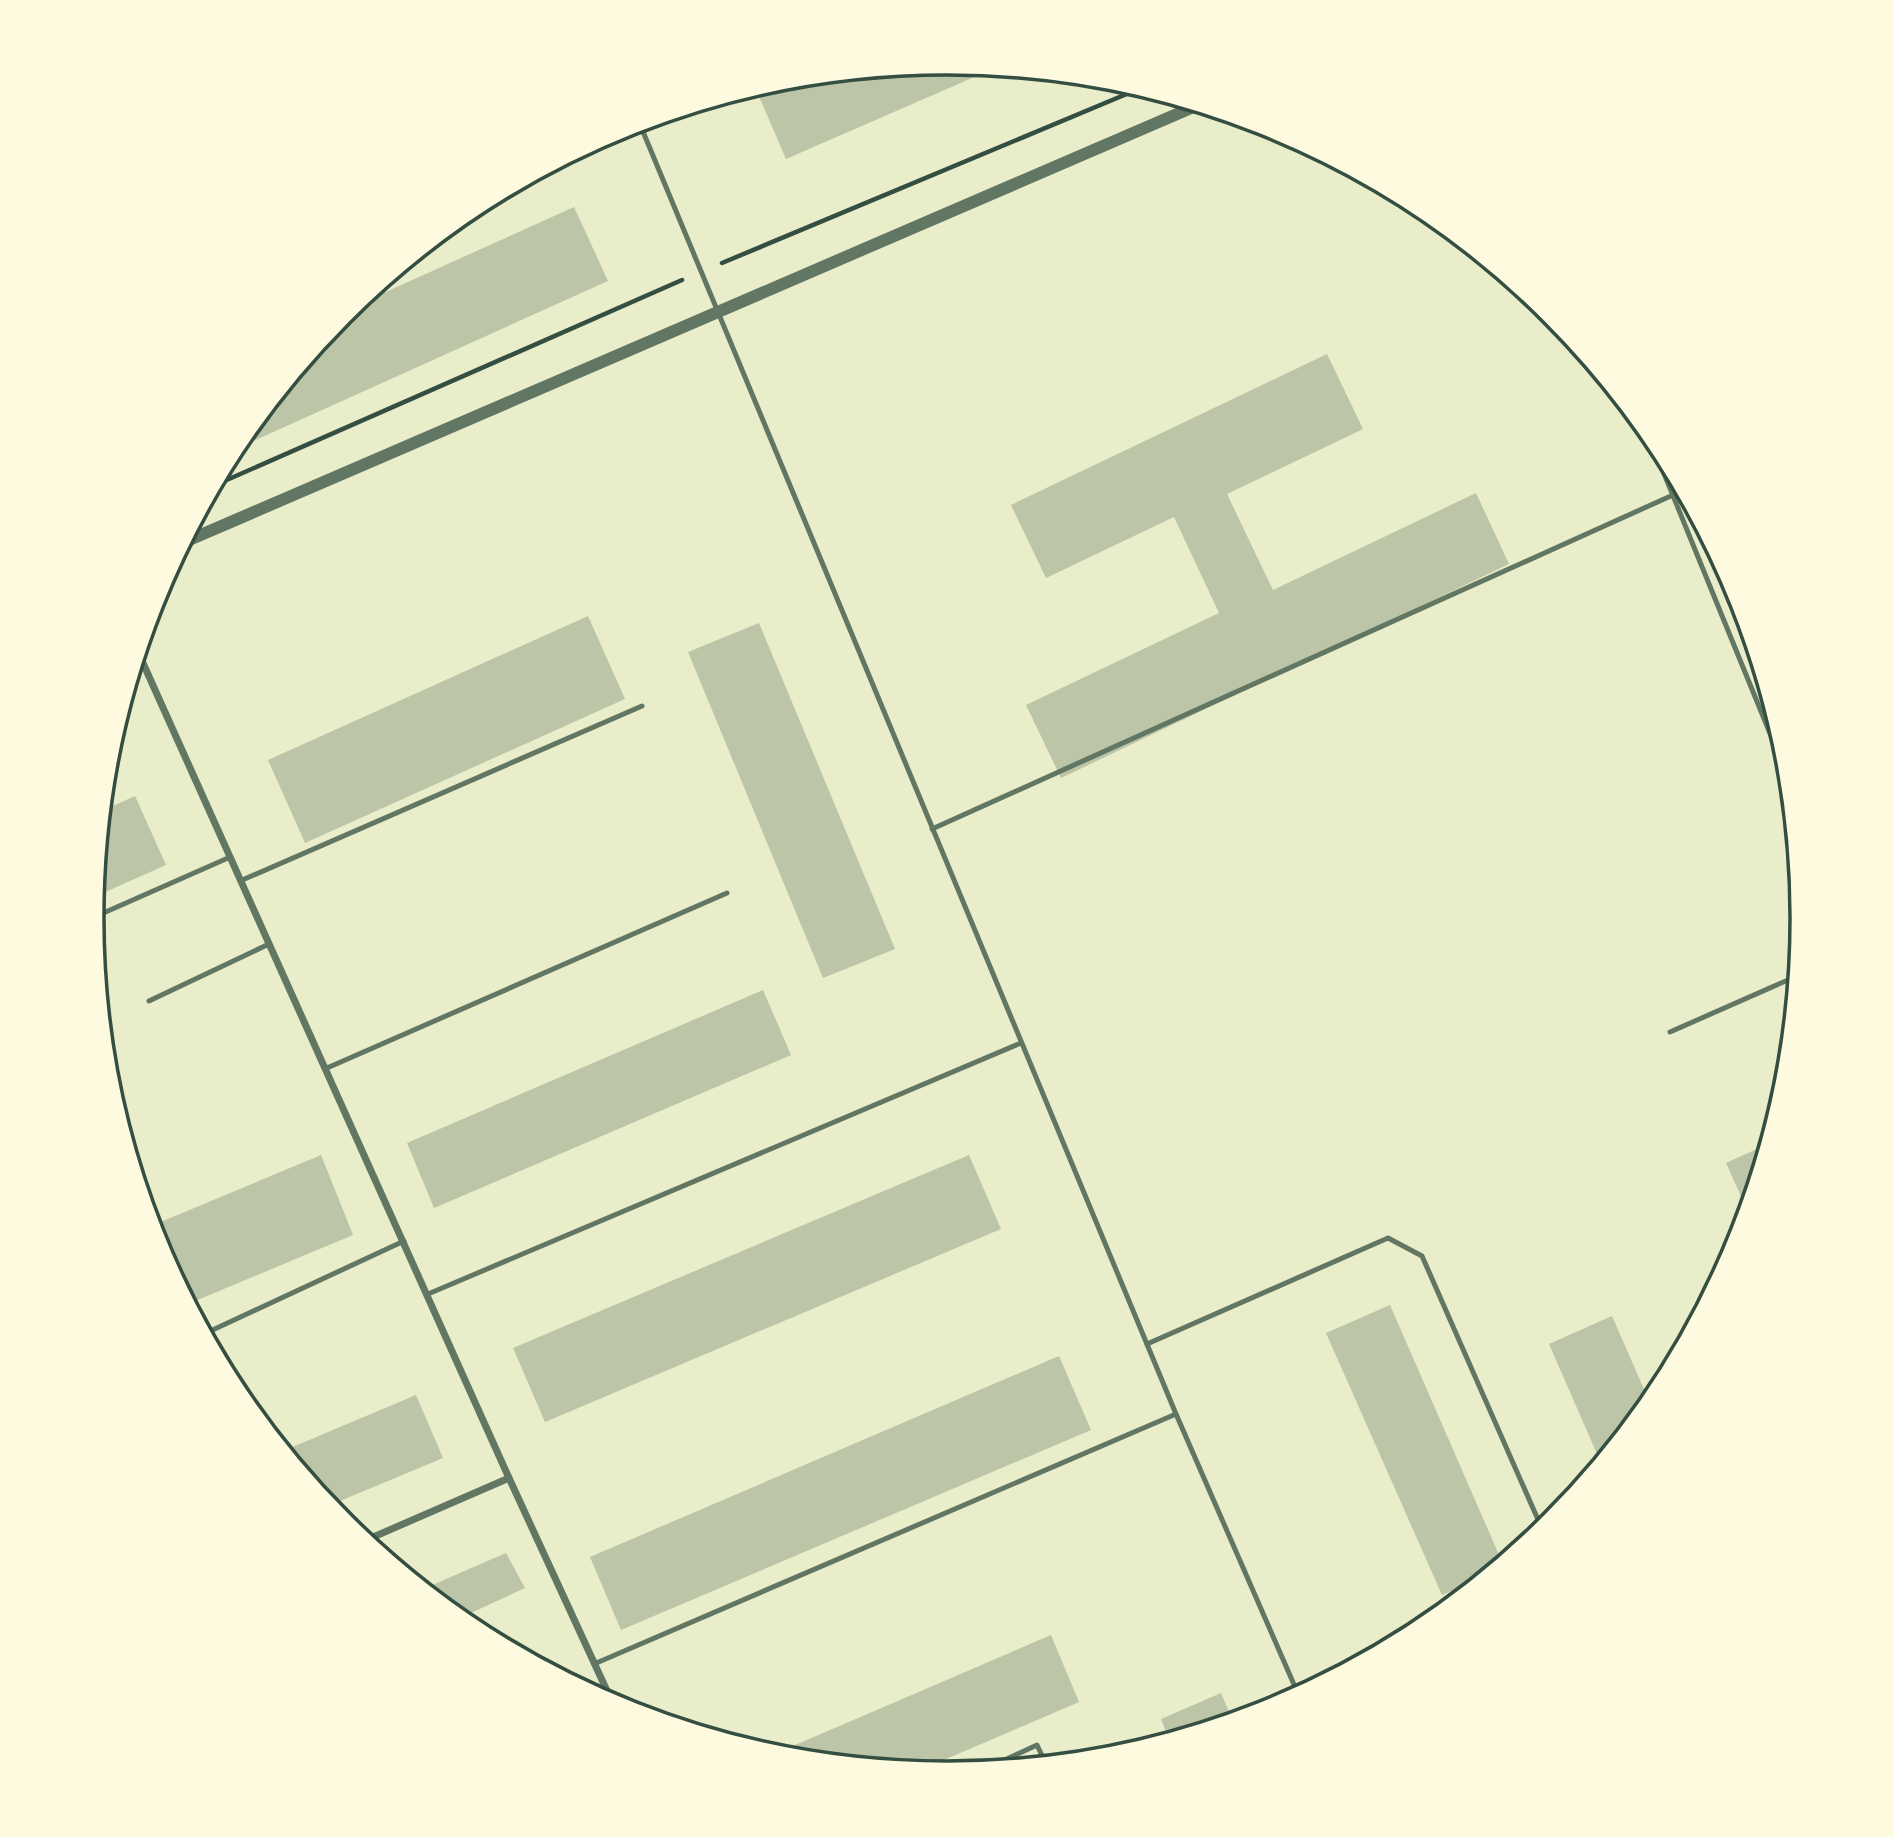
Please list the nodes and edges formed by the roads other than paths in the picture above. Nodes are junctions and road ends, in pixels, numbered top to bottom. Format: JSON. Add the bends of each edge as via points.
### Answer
{"nodes":[{"id":1,"x":1186,"y":110,"type":"edge"},
{"id":2,"x":643,"y":132,"type":"edge"},
{"id":3,"x":717,"y":313,"type":"junction"},
{"id":4,"x":1667,"y":482,"type":"edge"},
{"id":5,"x":1673,"y":495,"type":"junction"},
{"id":6,"x":196,"y":537,"type":"edge"},
{"id":7,"x":143,"y":664,"type":"edge"},
{"id":8,"x":642,"y":706,"type":"dead end"},
{"id":9,"x":1769,"y":730,"type":"edge"},
{"id":10,"x":932,"y":829,"type":"junction"},
{"id":11,"x":229,"y":858,"type":"junction"},
{"id":12,"x":240,"y":881,"type":"junction"},
{"id":13,"x":727,"y":893,"type":"dead end"},
{"id":14,"x":104,"y":913,"type":"edge"},
{"id":15,"x":269,"y":944,"type":"junction"},
{"id":16,"x":1787,"y":980,"type":"edge"},
{"id":17,"x":149,"y":1001,"type":"dead end"},
{"id":18,"x":1670,"y":1032,"type":"dead end"},
{"id":19,"x":1021,"y":1043,"type":"junction"},
{"id":20,"x":327,"y":1068,"type":"junction"},
{"id":21,"x":404,"y":1241,"type":"junction"},
{"id":22,"x":428,"y":1294,"type":"junction"},
{"id":23,"x":212,"y":1330,"type":"edge"},
{"id":24,"x":1147,"y":1344,"type":"junction"},
{"id":25,"x":1176,"y":1414,"type":"junction"},
{"id":26,"x":509,"y":1478,"type":"junction"},
{"id":27,"x":1538,"y":1520,"type":"edge"},
{"id":28,"x":374,"y":1537,"type":"edge"},
{"id":29,"x":594,"y":1664,"type":"junction"},
{"id":30,"x":1294,"y":1687,"type":"edge"},
{"id":31,"x":606,"y":1690,"type":"edge"},
{"id":32,"x":1042,"y":1756,"type":"edge"},
{"id":33,"x":1005,"y":1760,"type":"edge"}],
"edges":[{"from":1,"to":3,"type":"street"},
{"from":2,"to":3,"type":"lane"},
{"from":3,"to":6,"type":"street"},
{"from":3,"to":10,"type":"lane"},
{"from":4,"to":5,"type":"lane"},
{"from":5,"to":9,"type":"lane"},
{"from":5,"to":10,"type":"lane"},
{"from":7,"to":11,"type":"street"},
{"from":8,"to":12,"type":"lane"},
{"from":10,"to":19,"type":"lane"},
{"from":11,"to":12,"type":"street"},
{"from":11,"to":14,"type":"lane"},
{"from":12,"to":15,"type":"street"},
{"from":13,"to":20,"type":"lane"},
{"from":15,"to":17,"type":"lane"},
{"from":15,"to":20,"type":"street"},
{"from":16,"to":18,"type":"lane"},
{"from":19,"to":22,"type":"lane"},
{"from":19,"to":24,"type":"lane"},
{"from":20,"to":21,"type":"street"},
{"from":21,"to":22,"type":"street"},
{"from":21,"to":23,"type":"lane"},
{"from":22,"to":26,"type":"street"},
{"from":24,"to":25,"type":"lane"},
{"from":24,"to":27,"type":"lane","via":[[1388,1238],[1422,1256]]},
{"from":25,"to":29,"type":"lane"},
{"from":25,"to":30,"type":"lane"},
{"from":26,"to":28,"type":"street"},
{"from":26,"to":29,"type":"street"},
{"from":29,"to":31,"type":"street"},
{"from":32,"to":33,"type":"lane","via":[[1037,1745]]}]}
